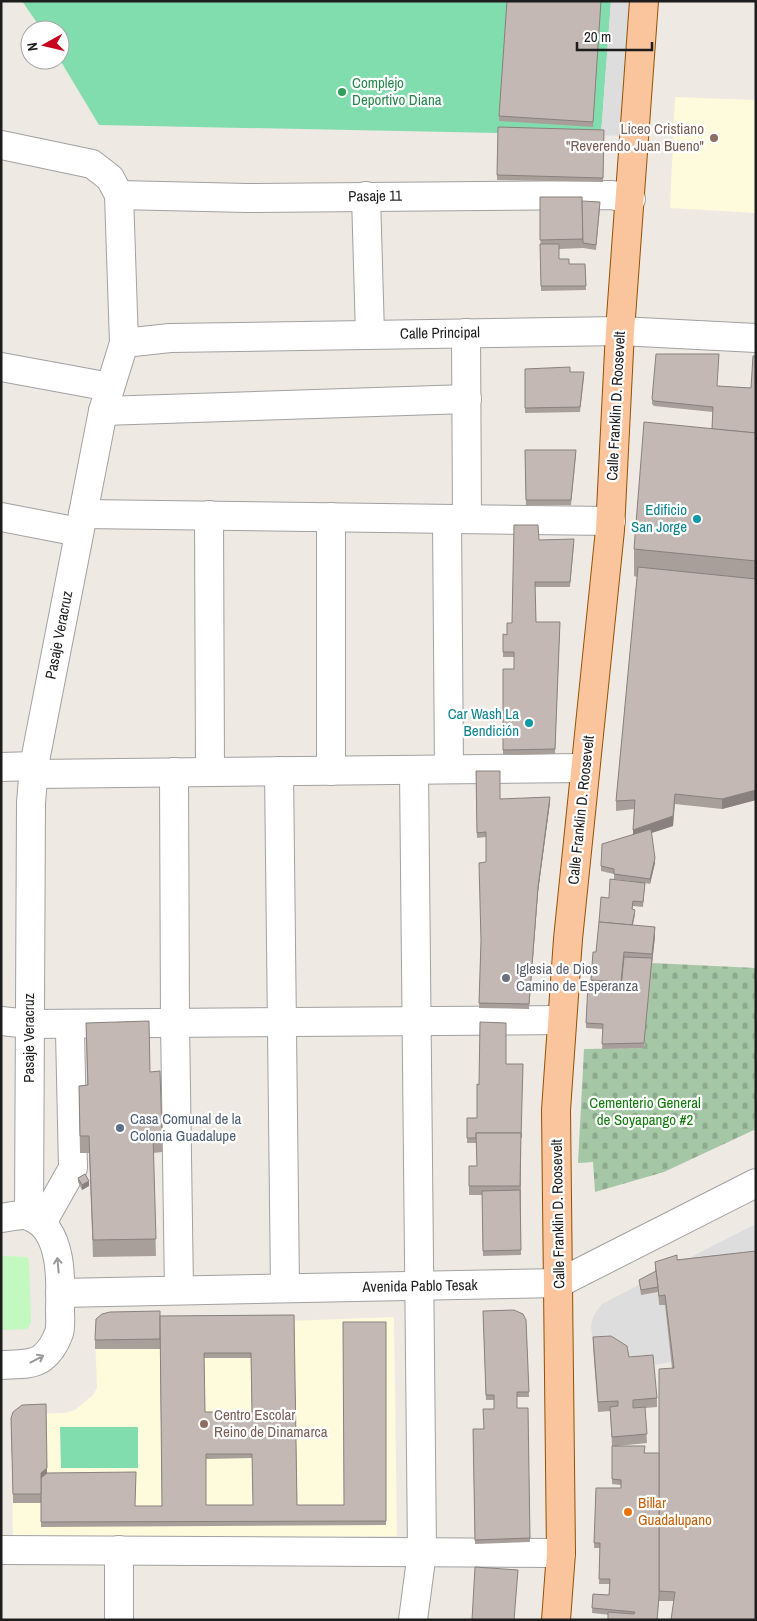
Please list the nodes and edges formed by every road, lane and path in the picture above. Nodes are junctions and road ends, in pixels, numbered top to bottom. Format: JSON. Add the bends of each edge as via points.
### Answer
{"nodes":[{"id":1,"x":644,"y":1,"type":"edge"},
{"id":2,"x":1,"y":145,"type":"edge"},
{"id":3,"x":119,"y":196,"type":"junction"},
{"id":4,"x":366,"y":196,"type":"junction"},
{"id":5,"x":631,"y":199,"type":"junction"},
{"id":6,"x":620,"y":331,"type":"junction"},
{"id":7,"x":466,"y":333,"type":"junction"},
{"id":8,"x":370,"y":334,"type":"junction"},
{"id":9,"x":756,"y":338,"type":"edge"},
{"id":10,"x":124,"y":342,"type":"junction"},
{"id":11,"x":1,"y":367,"type":"edge"},
{"id":12,"x":106,"y":399,"type":"junction"},
{"id":13,"x":467,"y":399,"type":"junction"},
{"id":14,"x":209,"y":515,"type":"junction"},
{"id":15,"x":1,"y":517,"type":"edge"},
{"id":16,"x":331,"y":517,"type":"junction"},
{"id":17,"x":457,"y":519,"type":"junction"},
{"id":18,"x":611,"y":521,"type":"junction"},
{"id":19,"x":81,"y":523,"type":"junction"},
{"id":20,"x":1,"y":767,"type":"edge"},
{"id":21,"x":585,"y":768,"type":"junction"},
{"id":22,"x":449,"y":769,"type":"junction"},
{"id":23,"x":34,"y":770,"type":"junction"},
{"id":24,"x":414,"y":770,"type":"junction"},
{"id":25,"x":279,"y":771,"type":"junction"},
{"id":26,"x":331,"y":771,"type":"junction"},
{"id":27,"x":174,"y":772,"type":"junction"},
{"id":28,"x":210,"y":772,"type":"junction"},
{"id":29,"x":562,"y":1020,"type":"junction"},
{"id":30,"x":1,"y":1021,"type":"edge"},
{"id":31,"x":417,"y":1021,"type":"junction"},
{"id":32,"x":175,"y":1022,"type":"junction"},
{"id":33,"x":282,"y":1022,"type":"junction"},
{"id":34,"x":29,"y":1024,"type":"junction"},
{"id":35,"x":70,"y":1032,"type":"dead end"},
{"id":36,"x":756,"y":1183,"type":"edge"},
{"id":37,"x":1,"y":1218,"type":"edge"},
{"id":38,"x":36,"y":1219,"type":"junction"},
{"id":39,"x":559,"y":1282,"type":"junction"},
{"id":40,"x":420,"y":1286,"type":"junction"},
{"id":41,"x":285,"y":1288,"type":"junction"},
{"id":42,"x":179,"y":1290,"type":"junction"},
{"id":43,"x":60,"y":1293,"type":"junction"},
{"id":44,"x":1,"y":1365,"type":"edge"},
{"id":45,"x":1,"y":1550,"type":"edge"},
{"id":46,"x":119,"y":1550,"type":"junction"},
{"id":47,"x":422,"y":1552,"type":"junction"},
{"id":48,"x":561,"y":1553,"type":"junction"},
{"id":49,"x":119,"y":1620,"type":"edge"},
{"id":50,"x":413,"y":1620,"type":"edge"},
{"id":51,"x":556,"y":1620,"type":"edge"}],
"edges":[{"from":1,"to":5,"type":"main road","name":"Calle Franklin D. Roosevelt"},
{"from":2,"to":3,"type":"street","name":"Pasaje Veracruz","via":[[92,164],[110,178]]},
{"from":3,"to":4,"type":"street","name":"Pasaje 11"},
{"from":3,"to":10,"type":"street","name":"Pasaje Veracruz"},
{"from":4,"to":5,"type":"street","name":"Pasaje 11","via":[[603,195]]},
{"from":4,"to":8,"type":"street"},
{"from":5,"to":6,"type":"main road","name":"Calle Franklin D. Roosevelt"},
{"from":6,"to":7,"type":"street","name":"Calle Principal"},
{"from":6,"to":9,"type":"street","name":"Calle Principal"},
{"from":6,"to":18,"type":"main road","name":"Calle Franklin D. Roosevelt"},
{"from":7,"to":8,"type":"street","name":"Calle Principal"},
{"from":7,"to":13,"type":"street"},
{"from":8,"to":10,"type":"street","name":"Calle Principal","via":[[170,338]]},
{"from":10,"to":12,"type":"street","name":"Pasaje Veracruz"},
{"from":11,"to":12,"type":"street"},
{"from":12,"to":13,"type":"street"},
{"from":12,"to":19,"type":"street","name":"Pasaje Veracruz"},
{"from":13,"to":17,"type":"street"},
{"from":14,"to":16,"type":"street"},
{"from":14,"to":19,"type":"street"},
{"from":14,"to":28,"type":"street"},
{"from":15,"to":19,"type":"street"},
{"from":16,"to":17,"type":"street"},
{"from":16,"to":26,"type":"street"},
{"from":17,"to":18,"type":"street"},
{"from":17,"to":22,"type":"street"},
{"from":18,"to":21,"type":"main road","name":"Calle Franklin D. Roosevelt"},
{"from":19,"to":23,"type":"street","name":"Pasaje Veracruz"},
{"from":20,"to":23,"type":"street"},
{"from":21,"to":22,"type":"street"},
{"from":21,"to":29,"type":"main road","name":"Calle Franklin D. Roosevelt"},
{"from":22,"to":24,"type":"street"},
{"from":23,"to":27,"type":"street"},
{"from":23,"to":34,"type":"street","name":"Pasaje Veracruz"},
{"from":24,"to":26,"type":"street"},
{"from":24,"to":31,"type":"street"},
{"from":25,"to":26,"type":"street"},
{"from":25,"to":28,"type":"street"},
{"from":25,"to":33,"type":"street"},
{"from":27,"to":28,"type":"street"},
{"from":27,"to":32,"type":"street"},
{"from":29,"to":31,"type":"street"},
{"from":29,"to":39,"type":"main road","name":"Calle Franklin D. Roosevelt","via":[[556,1110]]},
{"from":30,"to":34,"type":"street"},
{"from":31,"to":33,"type":"street"},
{"from":31,"to":40,"type":"street"},
{"from":32,"to":33,"type":"street"},
{"from":32,"to":34,"type":"street"},
{"from":32,"to":42,"type":"street"},
{"from":33,"to":41,"type":"street"},
{"from":34,"to":38,"type":"street","name":"Pasaje Veracruz"},
{"from":35,"to":38,"type":"street","via":[[73,1168]]},
{"from":36,"to":39,"type":"street","name":"Avenida Pablo Tesak"},
{"from":37,"to":38,"type":"street"},
{"from":43,"to":38,"type":"street","one_way":true,"via":[[54,1242]]},
{"from":39,"to":40,"type":"street","name":"Avenida Pablo Tesak"},
{"from":39,"to":48,"type":"main road","name":"Calle Franklin D. Roosevelt"},
{"from":40,"to":41,"type":"street","name":"Avenida Pablo Tesak"},
{"from":40,"to":47,"type":"street"},
{"from":41,"to":42,"type":"street","name":"Avenida Pablo Tesak"},
{"from":42,"to":43,"type":"street","name":"Avenida Pablo Tesak"},
{"from":44,"to":43,"type":"street","one_way":true,"via":[[31,1363],[50,1349],[59,1331]]},
{"from":45,"to":46,"type":"street"},
{"from":46,"to":47,"type":"street"},
{"from":46,"to":49,"type":"street"},
{"from":47,"to":48,"type":"street"},
{"from":47,"to":50,"type":"street"},
{"from":48,"to":51,"type":"main road","name":"Calle Franklin D. Roosevelt"}]}
